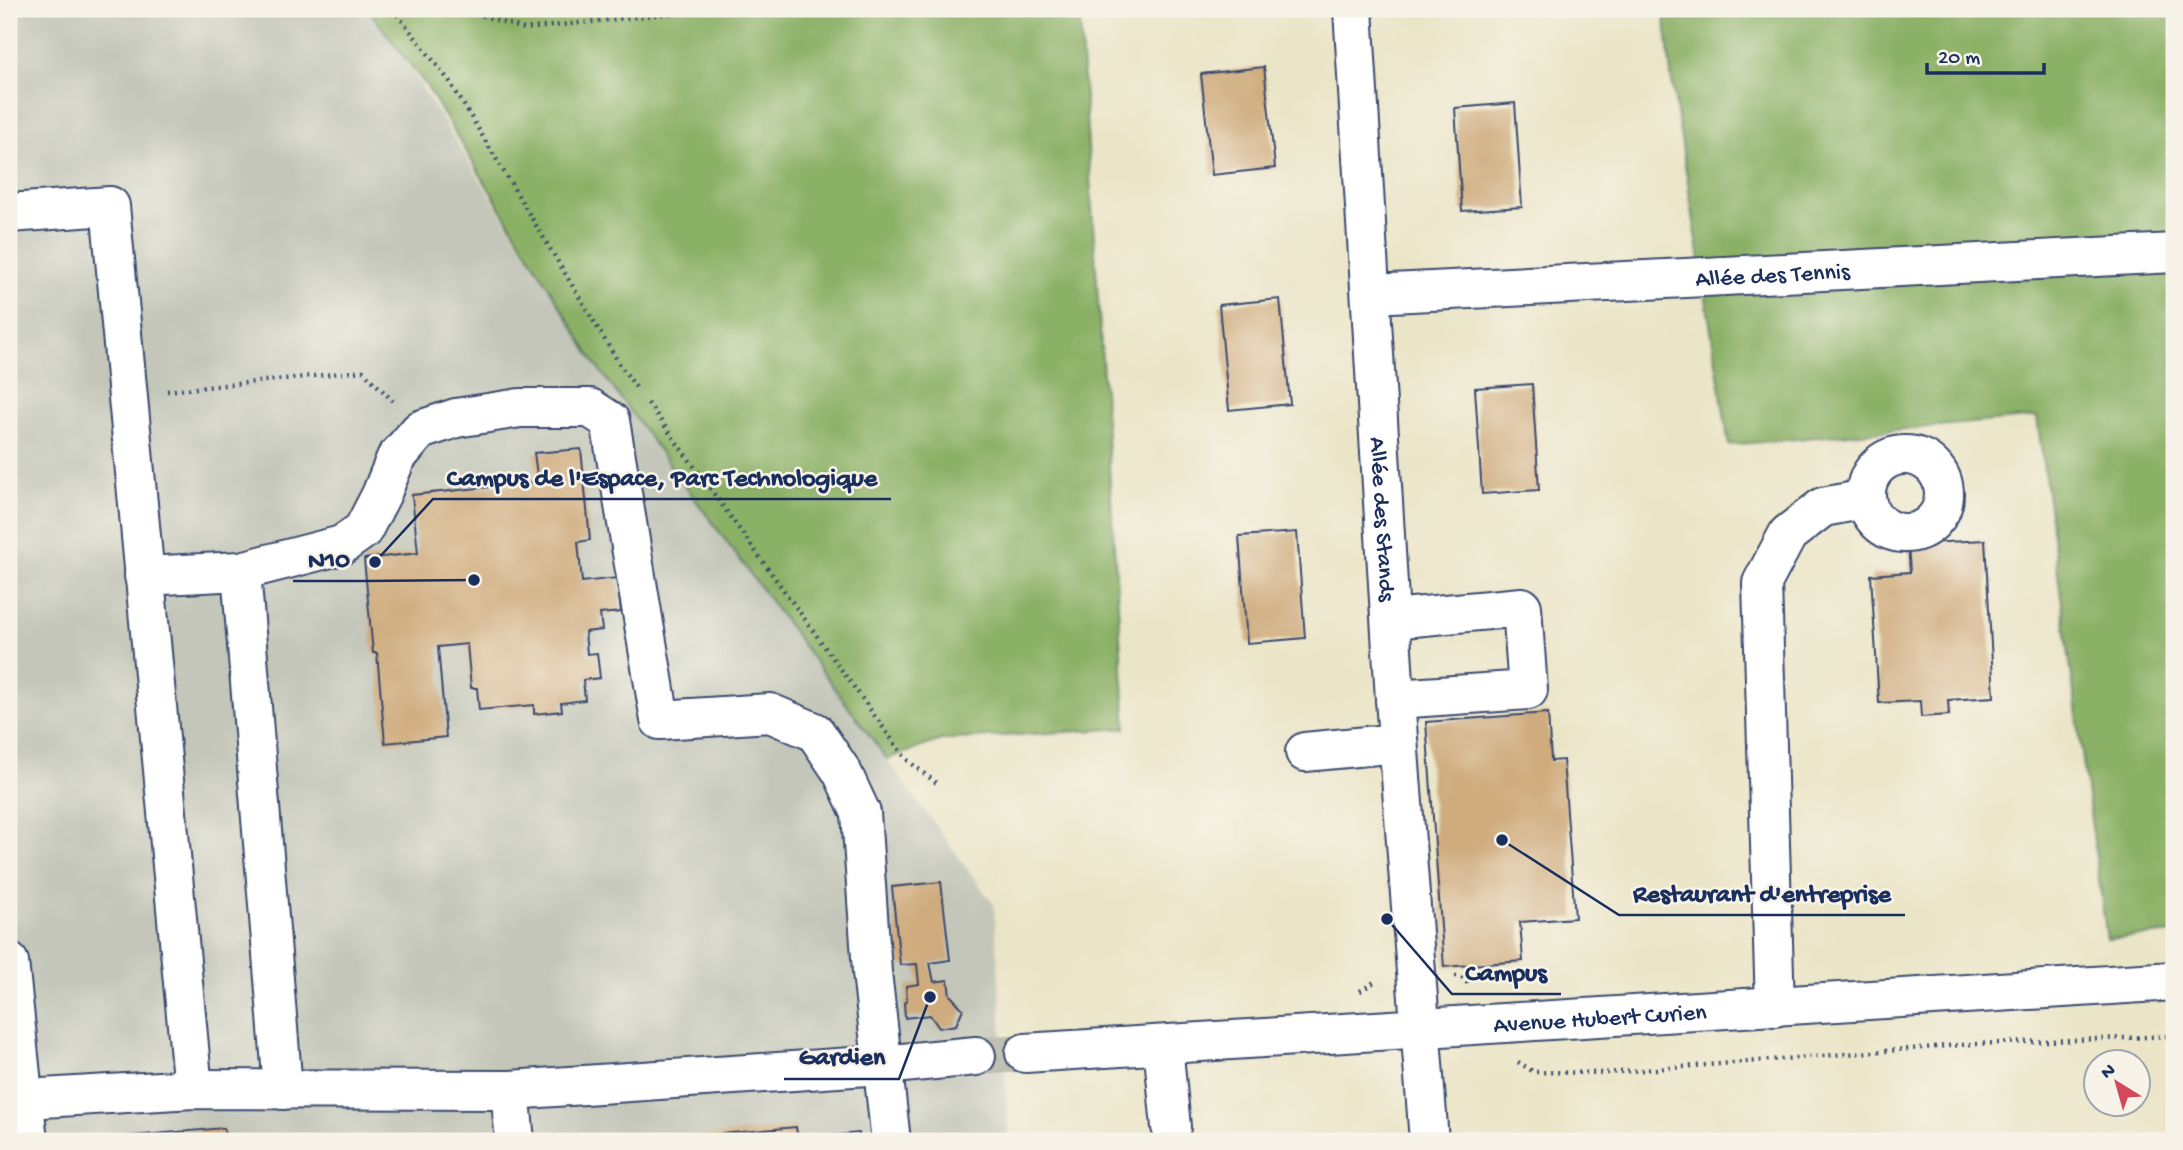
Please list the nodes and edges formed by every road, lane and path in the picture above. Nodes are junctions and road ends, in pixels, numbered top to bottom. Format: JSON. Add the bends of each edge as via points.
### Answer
{"nodes":[{"id":1,"x":393,"y":9,"type":"edge"},
{"id":2,"x":462,"y":9,"type":"edge"},
{"id":3,"x":712,"y":9,"type":"edge"},
{"id":4,"x":1353,"y":9,"type":"edge"},
{"id":5,"x":9,"y":214,"type":"edge"},
{"id":6,"x":2174,"y":253,"type":"edge"},
{"id":7,"x":1372,"y":294,"type":"junction"},
{"id":8,"x":127,"y":395,"type":"junction"},
{"id":9,"x":420,"y":430,"type":"junction"},
{"id":10,"x":1866,"y":499,"type":"dead end"},
{"id":11,"x":241,"y":571,"type":"junction"},
{"id":12,"x":144,"y":576,"type":"junction"},
{"id":13,"x":1391,"y":619,"type":"junction"},
{"id":14,"x":1395,"y":699,"type":"junction"},
{"id":15,"x":1398,"y":743,"type":"junction"},
{"id":16,"x":1305,"y":752,"type":"dead end"},
{"id":17,"x":939,"y":785,"type":"dead end"},
{"id":18,"x":9,"y":962,"type":"edge"},
{"id":19,"x":2174,"y":981,"type":"edge"},
{"id":20,"x":1775,"y":1007,"type":"junction"},
{"id":21,"x":1420,"y":1029,"type":"junction"},
{"id":22,"x":2174,"y":1036,"type":"edge"},
{"id":23,"x":1163,"y":1045,"type":"junction"},
{"id":24,"x":1025,"y":1054,"type":"tunnel mouth"},
{"id":25,"x":976,"y":1056,"type":"tunnel mouth"},
{"id":26,"x":1514,"y":1060,"type":"dead end"},
{"id":27,"x":882,"y":1065,"type":"junction"},
{"id":28,"x":192,"y":1089,"type":"junction"},
{"id":29,"x":283,"y":1090,"type":"junction"},
{"id":30,"x":510,"y":1090,"type":"junction"},
{"id":31,"x":17,"y":1099,"type":"edge"},
{"id":32,"x":1171,"y":1127,"type":"dead end"},
{"id":33,"x":28,"y":1141,"type":"edge"},
{"id":34,"x":515,"y":1141,"type":"edge"},
{"id":35,"x":891,"y":1141,"type":"edge"},
{"id":36,"x":1429,"y":1141,"type":"edge"}],
"edges":[{"from":1,"to":17,"type":"path","via":[[450,82],[620,365],[906,759]]},
{"from":2,"to":3,"type":"path","via":[[524,29]]},
{"from":4,"to":7,"type":"street","name":"Allée des Stands"},
{"from":5,"to":8,"type":"street","via":[[110,206]]},
{"from":6,"to":7,"type":"street","name":"Allée des Tennis"},
{"from":7,"to":13,"type":"street","name":"Allée des Stands"},
{"from":8,"to":9,"type":"path","via":[[363,371]]},
{"from":8,"to":12,"type":"street"},
{"from":9,"to":11,"type":"street","via":[[396,458],[363,530],[342,545]]},
{"from":9,"to":27,"type":"street","via":[[456,418],[520,408],[590,408],[610,421],[660,720],[770,713],[815,732],[842,772],[861,813]]},
{"from":10,"to":20,"type":"street","via":[[1823,507],[1788,534],[1762,583]]},
{"from":11,"to":12,"type":"street"},
{"from":11,"to":29,"type":"street"},
{"from":12,"to":28,"type":"street"},
{"from":13,"to":14,"type":"street","name":"Allée des Stands"},
{"from":13,"to":14,"type":"street","via":[[1522,607],[1528,690]]},
{"from":14,"to":15,"type":"street","name":"Allée des Stands"},
{"from":15,"to":16,"type":"street"},
{"from":15,"to":21,"type":"street","name":"Allée des Stands"},
{"from":18,"to":31,"type":"street"},
{"from":19,"to":20,"type":"street","name":"Avenue Hubert Curien"},
{"from":20,"to":21,"type":"street","name":"Avenue Hubert Curien"},
{"from":21,"to":23,"type":"street","name":"Avenue Hubert Curien"},
{"from":21,"to":36,"type":"street","name":"Allée des Stands"},
{"from":22,"to":26,"type":"path","via":[[1973,1044],[1606,1073],[1534,1072]]},
{"from":23,"to":24,"type":"street","name":"Avenue Hubert Curien"},
{"from":23,"to":32,"type":"street"},
{"from":25,"to":27,"type":"street"},
{"from":27,"to":30,"type":"street"},
{"from":27,"to":35,"type":"street"},
{"from":28,"to":29,"type":"street"},
{"from":28,"to":31,"type":"street"},
{"from":29,"to":30,"type":"street"},
{"from":30,"to":34,"type":"street"},
{"from":31,"to":33,"type":"street"}]}
